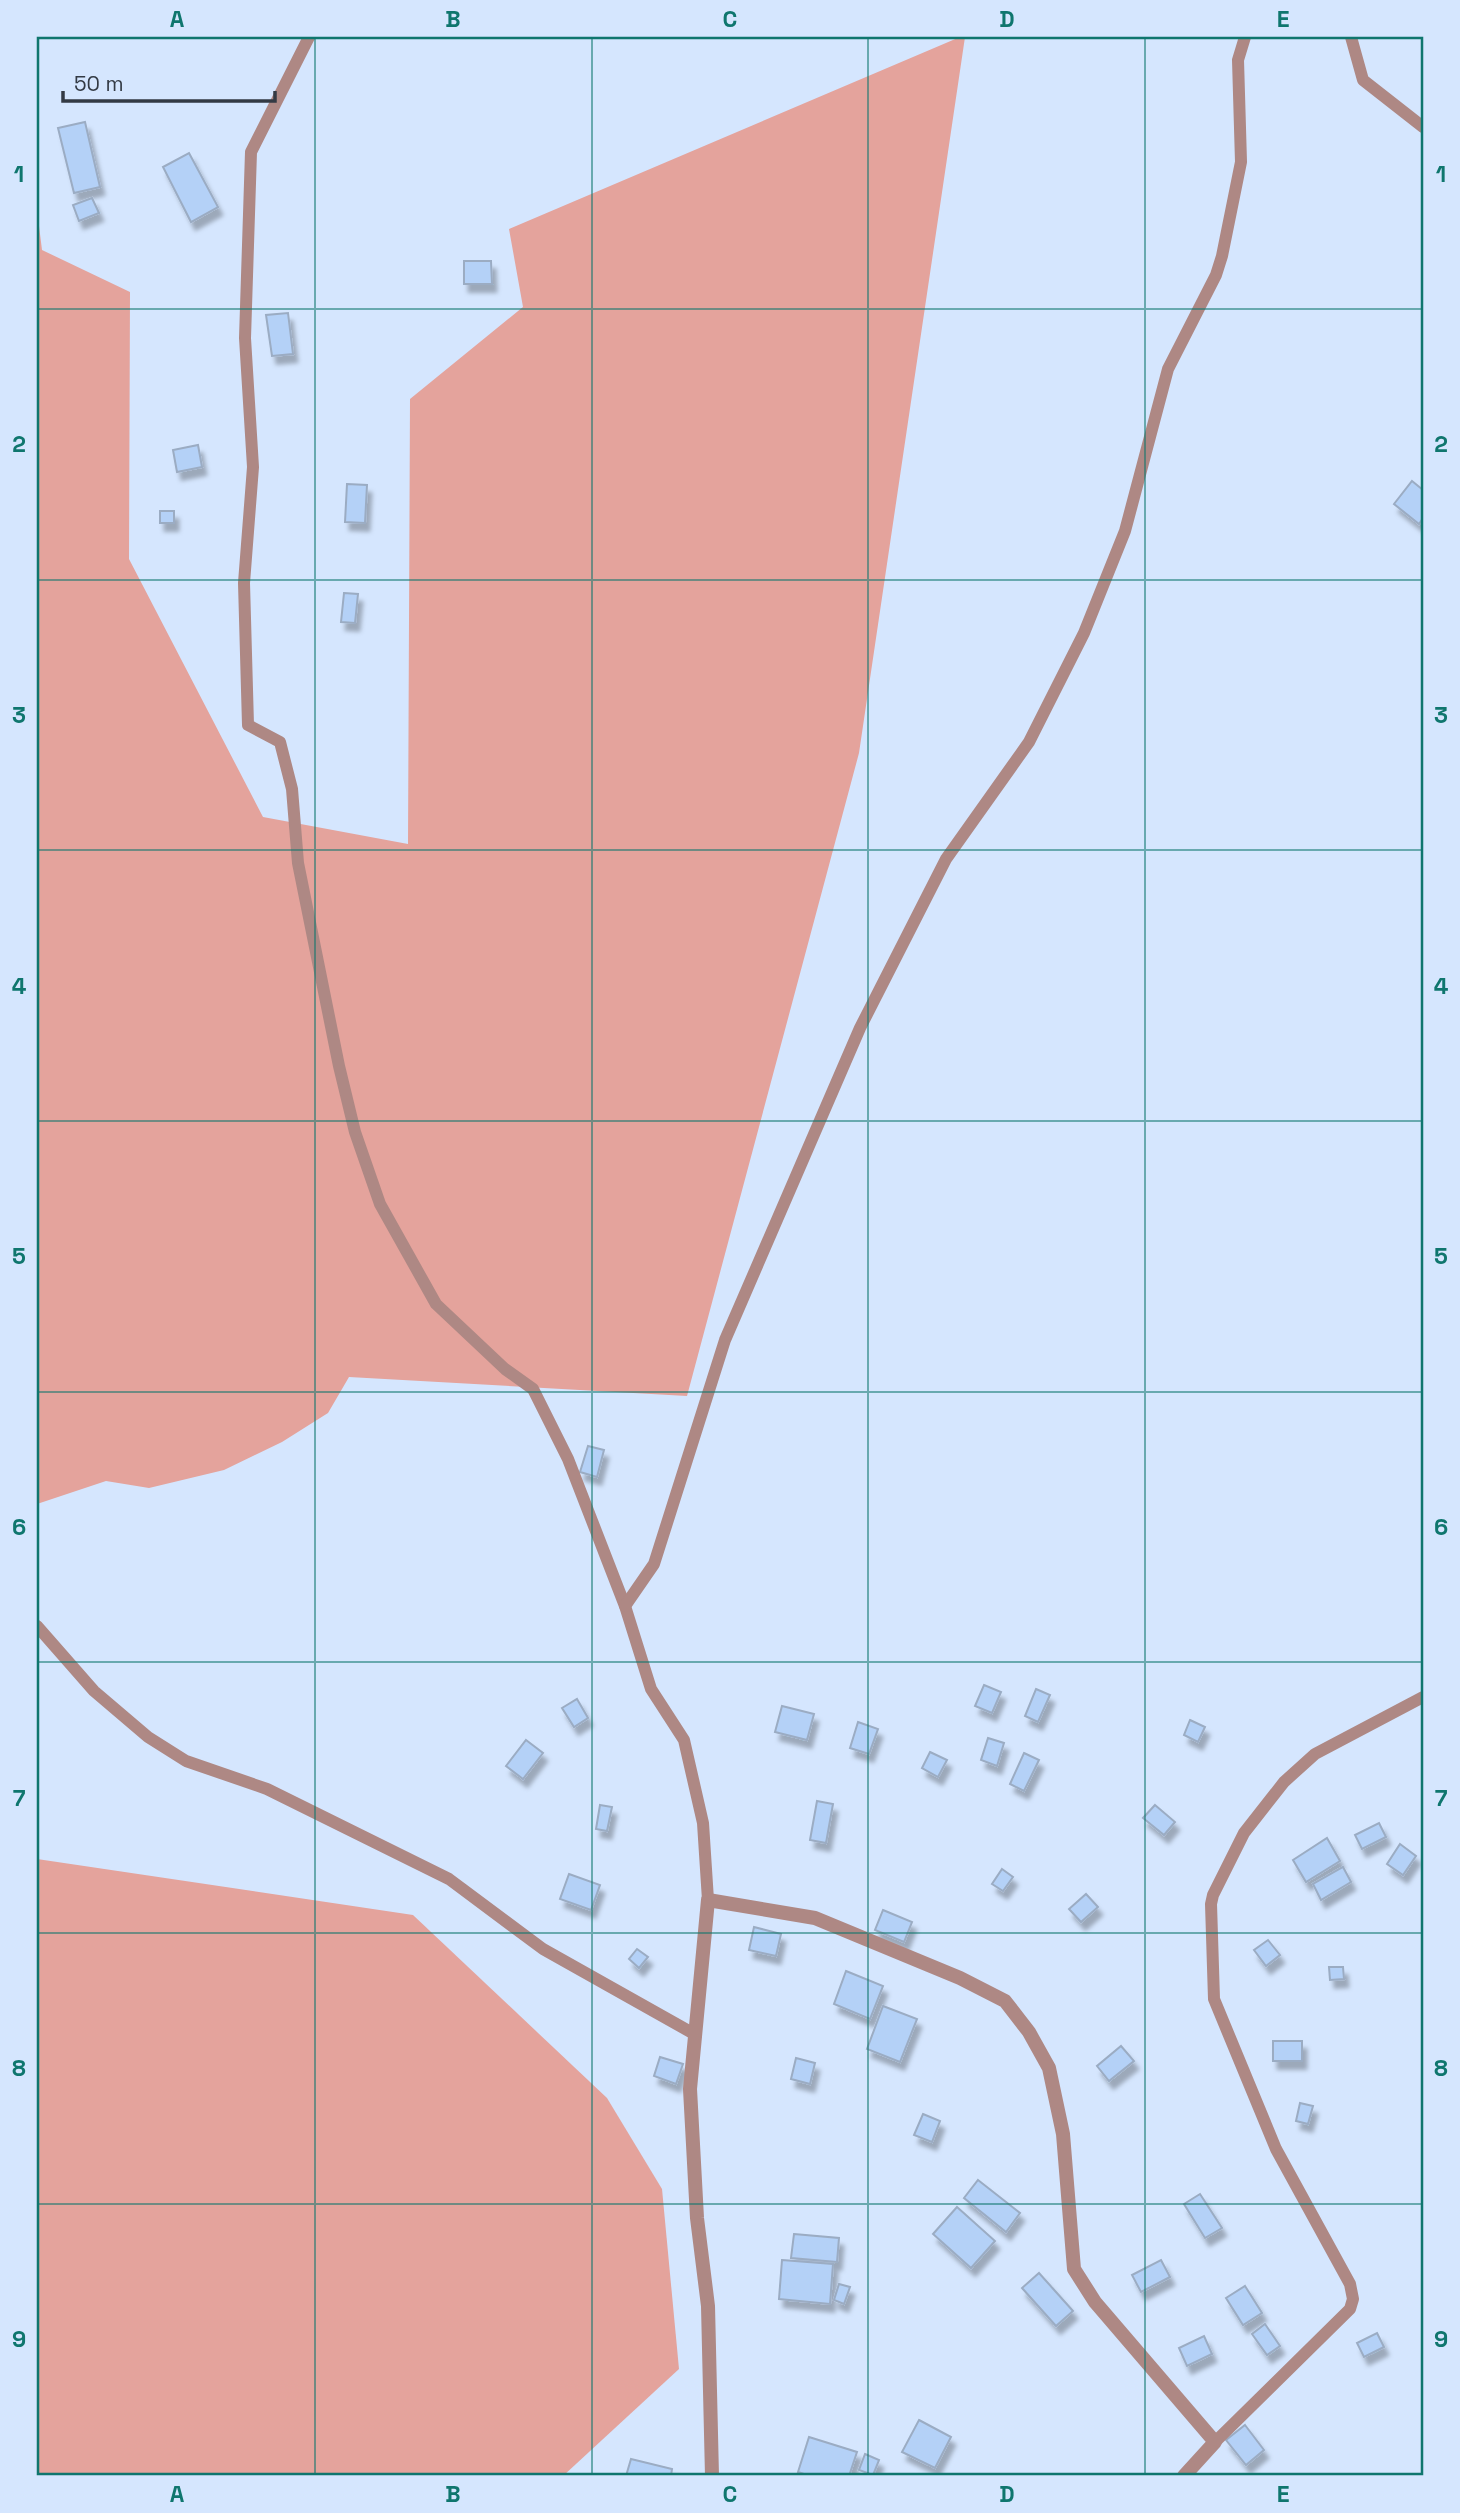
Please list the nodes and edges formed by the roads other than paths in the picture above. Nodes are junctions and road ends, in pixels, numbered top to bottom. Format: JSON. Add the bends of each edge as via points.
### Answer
{"nodes":[{"id":1,"x":309,"y":37,"type":"edge"},
{"id":2,"x":1245,"y":37,"type":"edge"},
{"id":3,"x":1351,"y":37,"type":"edge"},
{"id":4,"x":1423,"y":127,"type":"edge"},
{"id":5,"x":625,"y":1606,"type":"junction"},
{"id":6,"x":37,"y":1626,"type":"edge"},
{"id":7,"x":1423,"y":1697,"type":"edge"},
{"id":8,"x":708,"y":1900,"type":"junction"},
{"id":9,"x":696,"y":2035,"type":"junction"},
{"id":10,"x":1216,"y":2442,"type":"junction"},
{"id":11,"x":712,"y":2476,"type":"edge"},
{"id":12,"x":1184,"y":2476,"type":"edge"}],
"edges":[{"from":1,"to":5,"type":"lane","via":[[251,152],[246,338],[253,467],[244,583],[248,725],[280,742],[292,789],[298,863],[336,1053],[355,1132],[380,1204],[436,1304],[533,1389],[587,1500]]},
{"from":2,"to":5,"type":"lane","via":[[1238,60],[1241,162],[1222,257],[1168,369],[1125,531],[1084,633],[1029,742],[946,859],[860,1028],[725,1340],[654,1564]]},
{"from":3,"to":4,"type":"lane","via":[[1363,80]]},
{"from":5,"to":8,"type":"lane","via":[[651,1689],[684,1740],[703,1823]]},
{"from":6,"to":9,"type":"lane","via":[[94,1691],[148,1737],[186,1761],[267,1789],[449,1879],[543,1948]]},
{"from":7,"to":10,"type":"lane","via":[[1315,1754],[1284,1782],[1244,1833],[1213,1895],[1214,1999],[1276,2149],[1350,2284],[1353,2299],[1350,2309]]},
{"from":8,"to":9,"type":"street"},
{"from":8,"to":10,"type":"street","via":[[815,1918],[1005,2001],[1049,2068],[1063,2134],[1074,2269],[1096,2302]]},
{"from":9,"to":11,"type":"street","via":[[690,2089],[697,2218],[708,2306]]},
{"from":10,"to":12,"type":"street"}]}
